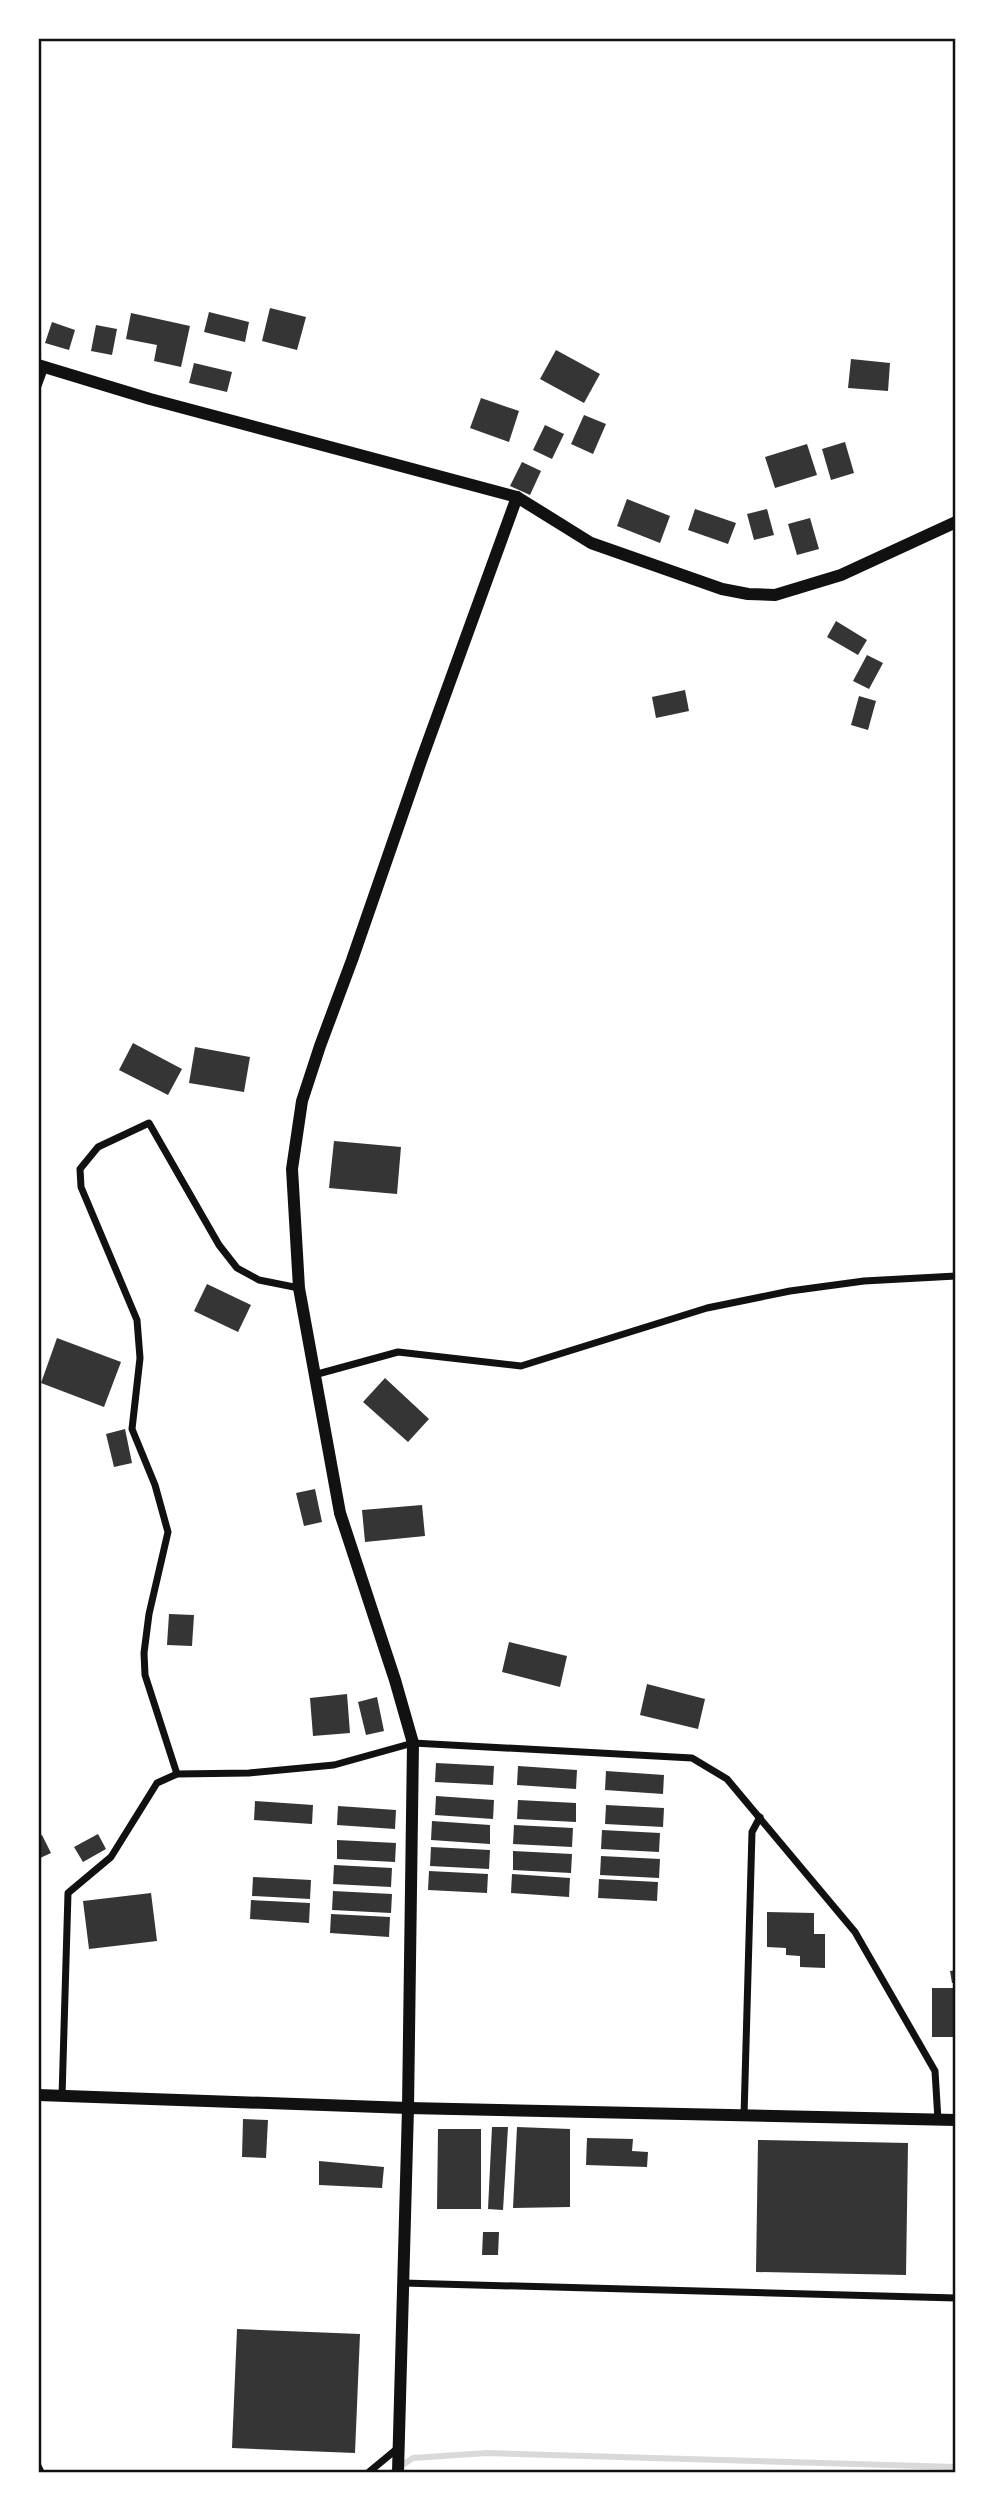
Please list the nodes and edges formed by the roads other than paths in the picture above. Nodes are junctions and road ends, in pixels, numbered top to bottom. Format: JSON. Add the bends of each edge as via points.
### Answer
{"nodes":[{"id":1,"x":42,"y":366,"type":"edge"},
{"id":2,"x":38,"y":386,"type":"edge"},
{"id":3,"x":517,"y":497,"type":"junction"},
{"id":4,"x":956,"y":522,"type":"edge"},
{"id":5,"x":956,"y":1276,"type":"edge"},
{"id":6,"x":299,"y":1288,"type":"junction"},
{"id":7,"x":314,"y":1375,"type":"junction"},
{"id":8,"x":413,"y":1743,"type":"junction"},
{"id":9,"x":177,"y":1774,"type":"junction"},
{"id":10,"x":760,"y":1817,"type":"junction"},
{"id":11,"x":38,"y":2095,"type":"edge"},
{"id":12,"x":62,"y":2097,"type":"junction"},
{"id":13,"x":408,"y":2108,"type":"junction"},
{"id":14,"x":744,"y":2116,"type":"junction"},
{"id":15,"x":956,"y":2120,"type":"edge"},
{"id":16,"x":938,"y":2121,"type":"junction"},
{"id":17,"x":403,"y":2283,"type":"junction"},
{"id":18,"x":956,"y":2298,"type":"edge"},
{"id":19,"x":398,"y":2448,"type":"junction"},
{"id":20,"x":38,"y":2466,"type":"edge"},
{"id":21,"x":41,"y":2473,"type":"edge"},
{"id":22,"x":369,"y":2473,"type":"edge"},
{"id":23,"x":398,"y":2473,"type":"edge"}],
"edges":[{"from":1,"to":2,"type":"street"},
{"from":1,"to":3,"type":"street"},
{"from":3,"to":4,"type":"street","via":[[591,543],[748,594],[775,594],[841,575]]},
{"from":3,"to":6,"type":"street","via":[[302,1101],[292,1169]]},
{"from":5,"to":7,"type":"street","via":[[790,1290],[707,1308],[521,1366],[398,1352]]},
{"from":6,"to":7,"type":"street"},
{"from":6,"to":9,"type":"street","via":[[259,1280],[237,1268],[149,1123],[98,1147],[80,1169],[81,1187],[137,1321],[140,1358],[132,1429],[169,1532],[149,1615],[145,1675]]},
{"from":7,"to":8,"type":"street","via":[[340,1513]]},
{"from":8,"to":9,"type":"street","via":[[334,1765]]},
{"from":8,"to":10,"type":"street","via":[[692,1758],[727,1779]]},
{"from":8,"to":13,"type":"street"},
{"from":9,"to":12,"type":"street","via":[[157,1783],[111,1857],[68,1894]]},
{"from":10,"to":14,"type":"street","via":[[752,1832]]},
{"from":10,"to":16,"type":"street","via":[[855,1932],[935,2071]]},
{"from":11,"to":12,"type":"street"},
{"from":12,"to":13,"type":"street"},
{"from":13,"to":14,"type":"street"},
{"from":13,"to":17,"type":"street"},
{"from":14,"to":16,"type":"street"},
{"from":15,"to":16,"type":"street"},
{"from":17,"to":18,"type":"street"},
{"from":17,"to":19,"type":"street"},
{"from":19,"to":22,"type":"street"},
{"from":19,"to":23,"type":"street"},
{"from":20,"to":21,"type":"street"}]}
